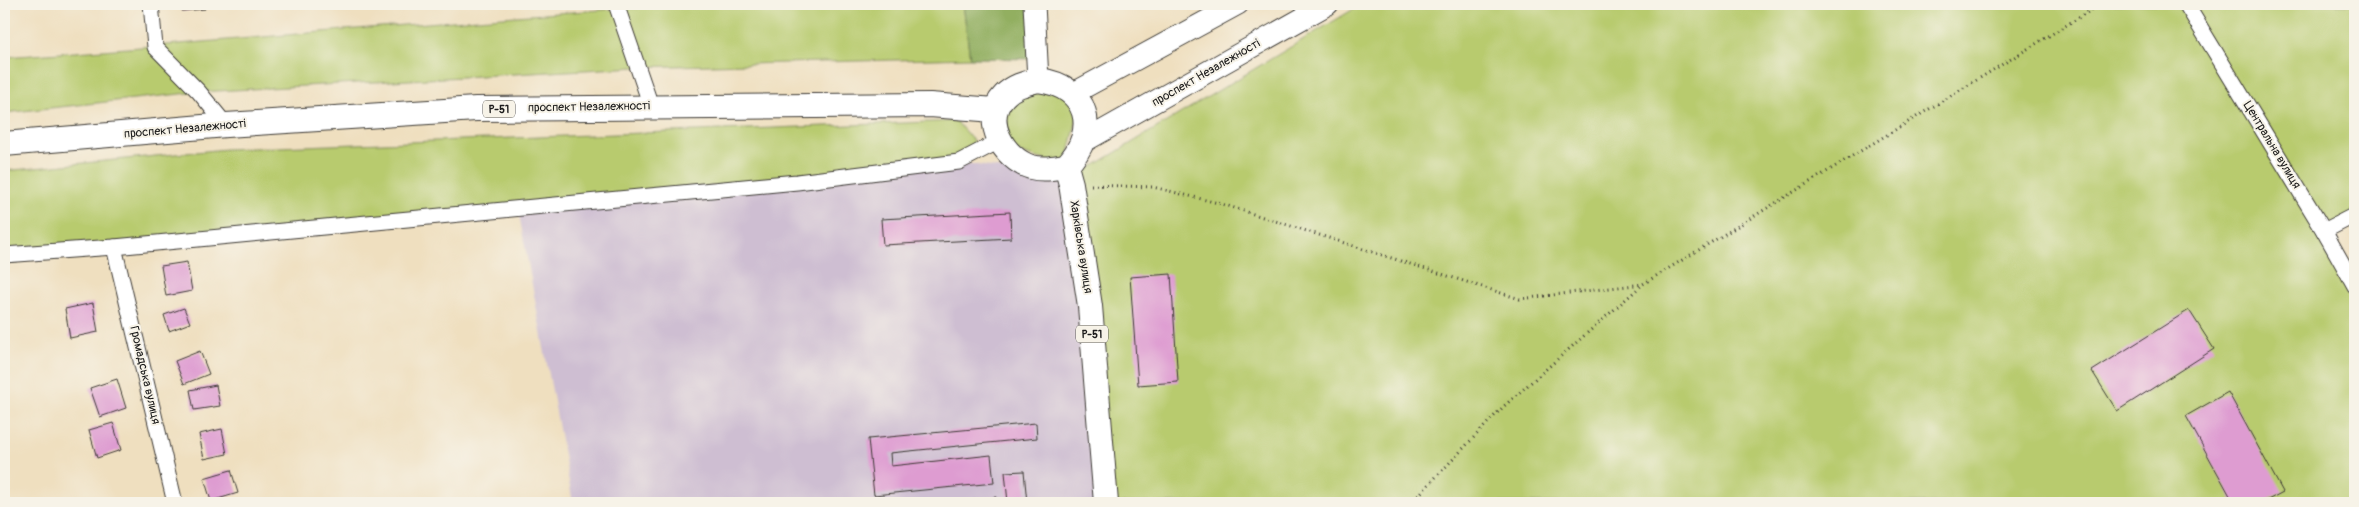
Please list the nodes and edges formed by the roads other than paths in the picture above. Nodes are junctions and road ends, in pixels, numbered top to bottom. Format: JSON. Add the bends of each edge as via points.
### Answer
{"nodes":[{"id":1,"x":151,"y":4,"type":"edge"},
{"id":2,"x":616,"y":4,"type":"edge"},
{"id":3,"x":1034,"y":4,"type":"edge"},
{"id":4,"x":1238,"y":4,"type":"edge"},
{"id":5,"x":1328,"y":4,"type":"edge"},
{"id":6,"x":2186,"y":4,"type":"edge"},
{"id":7,"x":1038,"y":80,"type":"junction"},
{"id":8,"x":1072,"y":94,"type":"junction"},
{"id":9,"x":651,"y":106,"type":"junction"},
{"id":10,"x":996,"y":110,"type":"junction"},
{"id":11,"x":226,"y":124,"type":"junction"},
{"id":12,"x":1000,"y":140,"type":"junction"},
{"id":13,"x":1083,"y":142,"type":"junction"},
{"id":14,"x":4,"y":144,"type":"edge"},
{"id":15,"x":1068,"y":175,"type":"junction"},
{"id":16,"x":2355,"y":215,"type":"edge"},
{"id":17,"x":2324,"y":231,"type":"junction"},
{"id":18,"x":114,"y":247,"type":"junction"},
{"id":19,"x":4,"y":255,"type":"edge"},
{"id":20,"x":2355,"y":286,"type":"edge"},
{"id":21,"x":175,"y":503,"type":"edge"},
{"id":22,"x":1106,"y":503,"type":"edge"}],
"edges":[{"from":1,"to":11,"type":"street","via":[[155,47]]},
{"from":2,"to":9,"type":"street"},
{"from":3,"to":7,"type":"street"},
{"from":4,"to":8,"type":"street"},
{"from":5,"to":13,"type":"street","name":"проспект Незалежності"},
{"from":6,"to":17,"type":"street","name":"Центральна вулиця"},
{"from":7,"to":8,"type":"main road","via":[[1054,82]]},
{"from":7,"to":10,"type":"main road","via":[[1017,86],[1003,97]]},
{"from":8,"to":13,"type":"main road","via":[[1085,119]]},
{"from":9,"to":10,"type":"main road","name":"проспект Незалежності","number":"Р-51","via":[[930,105]]},
{"from":9,"to":11,"type":"main road","name":"проспект Незалежності","number":"Р-51","via":[[476,109]]},
{"from":10,"to":12,"type":"main road","via":[[996,132]]},
{"from":11,"to":14,"type":"main road","name":"проспект Незалежності","number":"Р-51"},
{"from":12,"to":15,"type":"main road","via":[[1019,162]]},
{"from":12,"to":18,"type":"street","via":[[959,162],[807,181]]},
{"from":13,"to":15,"type":"main road"},
{"from":15,"to":22,"type":"main road","name":"Харківська вулиця","number":"Р-51","via":[[1090,306]]},
{"from":16,"to":17,"type":"street"},
{"from":17,"to":20,"type":"street","name":"Центральна вулиця"},
{"from":18,"to":19,"type":"street"},
{"from":18,"to":21,"type":"street","name":"Громадська вулиця"}]}
